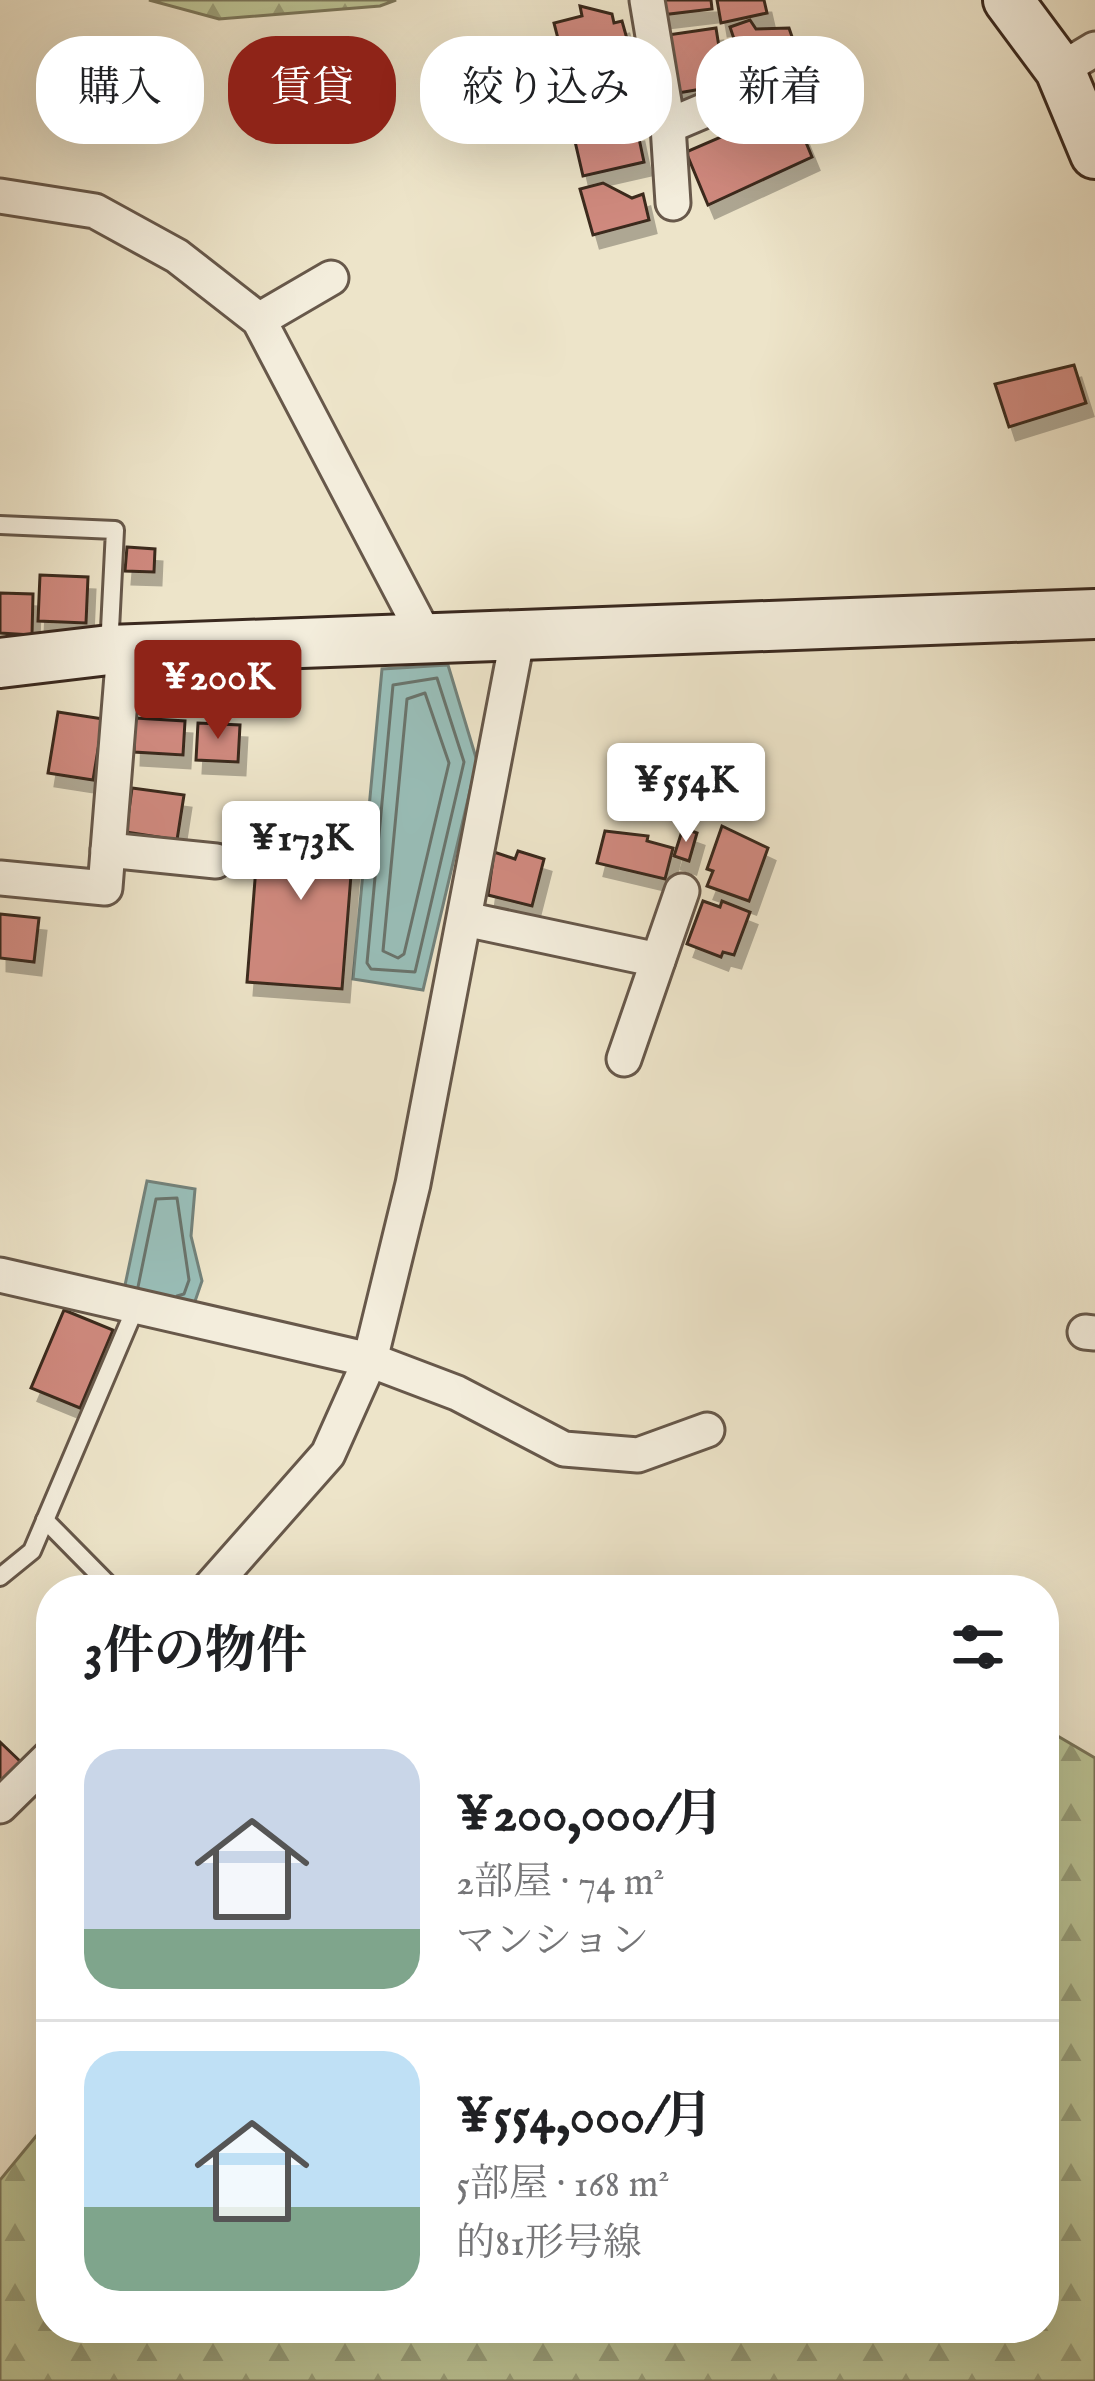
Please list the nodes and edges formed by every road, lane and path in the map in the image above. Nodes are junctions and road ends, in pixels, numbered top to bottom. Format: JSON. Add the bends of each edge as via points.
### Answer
{"nodes":[{"id":1,"x":647,"y":0,"type":"edge"},
{"id":2,"x":1008,"y":0,"type":"edge"},
{"id":3,"x":653,"y":36,"type":"edge"},
{"id":4,"x":1078,"y":60,"type":"edge"},
{"id":5,"x":669,"y":144,"type":"edge"},
{"id":6,"x":1095,"y":154,"type":"edge"},
{"id":7,"x":0,"y":196,"type":"edge"},
{"id":8,"x":673,"y":203,"type":"dead end"},
{"id":9,"x":331,"y":278,"type":"dead end"},
{"id":10,"x":259,"y":320,"type":"junction"},
{"id":11,"x":0,"y":525,"type":"edge"},
{"id":12,"x":1095,"y":614,"type":"edge"},
{"id":13,"x":518,"y":635,"type":"junction"},
{"id":14,"x":426,"y":638,"type":"junction"},
{"id":15,"x":116,"y":650,"type":"junction"},
{"id":16,"x":0,"y":663,"type":"edge"},
{"id":17,"x":108,"y":850,"type":"junction"},
{"id":18,"x":216,"y":861,"type":"dead end"},
{"id":19,"x":0,"y":878,"type":"edge"},
{"id":20,"x":682,"y":891,"type":"dead end"},
{"id":21,"x":465,"y":920,"type":"junction"},
{"id":22,"x":658,"y":960,"type":"junction"},
{"id":23,"x":624,"y":1059,"type":"dead end"},
{"id":24,"x":0,"y":1275,"type":"edge"},
{"id":25,"x":135,"y":1309,"type":"junction"},
{"id":26,"x":370,"y":1360,"type":"junction"},
{"id":27,"x":707,"y":1430,"type":"dead end"},
{"id":28,"x":45,"y":1520,"type":"junction"},
{"id":29,"x":99,"y":1575,"type":"edge"},
{"id":30,"x":221,"y":1575,"type":"edge"},
{"id":31,"x":0,"y":1577,"type":"edge"},
{"id":32,"x":36,"y":1771,"type":"edge"},
{"id":33,"x":0,"y":1806,"type":"edge"}],
"edges":[{"from":1,"to":3,"type":"street"},
{"from":2,"to":4,"type":"street"},
{"from":4,"to":6,"type":"street"},
{"from":5,"to":8,"type":"street"},
{"from":7,"to":10,"type":"street","via":[[95,211],[177,256]]},
{"from":9,"to":10,"type":"street"},
{"from":10,"to":14,"type":"street"},
{"from":11,"to":15,"type":"lane","via":[[115,530]]},
{"from":12,"to":13,"type":"street"},
{"from":13,"to":14,"type":"street"},
{"from":13,"to":21,"type":"street"},
{"from":14,"to":15,"type":"street"},
{"from":15,"to":16,"type":"street"},
{"from":15,"to":17,"type":"street"},
{"from":17,"to":18,"type":"street"},
{"from":17,"to":19,"type":"street","via":[[105,888]]},
{"from":20,"to":22,"type":"street"},
{"from":21,"to":22,"type":"street"},
{"from":21,"to":26,"type":"street"},
{"from":22,"to":23,"type":"street"},
{"from":24,"to":25,"type":"street"},
{"from":25,"to":26,"type":"street"},
{"from":25,"to":28,"type":"lane"},
{"from":26,"to":27,"type":"street","via":[[457,1393],[565,1449],[638,1455]]},
{"from":26,"to":30,"type":"street","via":[[328,1454]]},
{"from":28,"to":29,"type":"lane"},
{"from":28,"to":31,"type":"lane","via":[[32,1551]]},
{"from":32,"to":33,"type":"street"}]}
